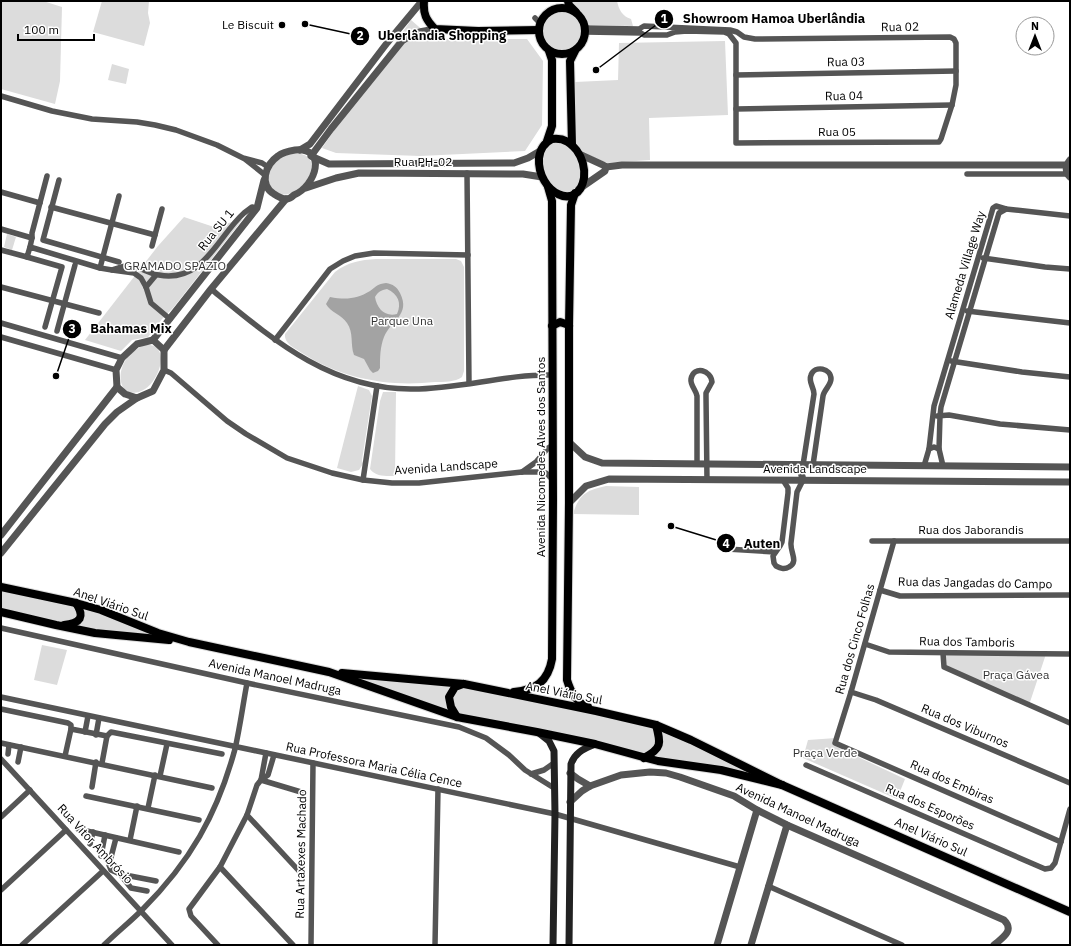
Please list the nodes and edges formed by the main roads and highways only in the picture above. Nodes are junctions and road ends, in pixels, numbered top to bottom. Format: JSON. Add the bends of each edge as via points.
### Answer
{"nodes":[{"id":1,"x":423,"y":1,"type":"edge"},
{"id":2,"x":554,"y":1,"type":"edge"},
{"id":3,"x":568,"y":1,"type":"edge"},
{"id":4,"x":576,"y":13,"type":"junction"},
{"id":5,"x":547,"y":14,"type":"junction"},
{"id":6,"x":538,"y":24,"type":"junction"},
{"id":7,"x":549,"y":51,"type":"junction"},
{"id":8,"x":575,"y":51,"type":"junction"},
{"id":9,"x":547,"y":141,"type":"junction"},
{"id":10,"x":572,"y":145,"type":"junction"},
{"id":11,"x":548,"y":187,"type":"junction"},
{"id":12,"x":577,"y":191,"type":"junction"},
{"id":13,"x":552,"y":326,"type":"junction"},
{"id":14,"x":568,"y":326,"type":"junction"},
{"id":15,"x":553,"y":500,"type":"junction"},
{"id":16,"x":569,"y":503,"type":"junction"},
{"id":17,"x":1,"y":587,"type":"edge"},
{"id":18,"x":76,"y":602,"type":"junction"},
{"id":19,"x":1,"y":612,"type":"edge"},
{"id":20,"x":56,"y":625,"type":"junction"},
{"id":21,"x":189,"y":642,"type":"junction"},
{"id":22,"x":329,"y":672,"type":"junction"},
{"id":23,"x":464,"y":684,"type":"junction"},
{"id":24,"x":502,"y":692,"type":"junction"},
{"id":25,"x":596,"y":711,"type":"junction"},
{"id":26,"x":457,"y":717,"type":"junction"},
{"id":27,"x":656,"y":726,"type":"junction"},
{"id":28,"x":538,"y":732,"type":"junction"},
{"id":29,"x":595,"y":744,"type":"junction"},
{"id":30,"x":644,"y":758,"type":"junction"},
{"id":31,"x":782,"y":785,"type":"junction"},
{"id":32,"x":1070,"y":912,"type":"edge"},
{"id":33,"x":553,"y":945,"type":"edge"},
{"id":34,"x":569,"y":945,"type":"edge"}],
"edges":[{"from":1,"to":6,"type":"main road","via":[[424,14],[435,29],[478,31]]},
{"from":2,"to":5,"type":"main road"},
{"from":3,"to":4,"type":"main road"},
{"from":4,"to":5,"type":"main road","via":[[564,8],[552,10]]},
{"from":4,"to":8,"type":"main road","via":[[584,22],[586,30],[582,44]]},
{"from":5,"to":6,"type":"main road"},
{"from":6,"to":7,"type":"main road","via":[[541,42]]},
{"from":7,"to":8,"type":"main road","via":[[561,55]]},
{"from":7,"to":9,"type":"main road","via":[[552,60],[552,126]]},
{"from":8,"to":10,"type":"main road","via":[[570,61]]},
{"from":9,"to":10,"type":"main road","via":[[563,139]]},
{"from":9,"to":11,"type":"main road","via":[[540,151],[539,167]]},
{"from":10,"to":12,"type":"main road","via":[[582,158],[584,169],[583,179]]},
{"from":11,"to":12,"type":"main road","via":[[565,196]]},
{"from":11,"to":13,"type":"main road","name":"Avenida Nicomedes Alves dos Santos","via":[[552,201]]},
{"from":12,"to":14,"type":"main road","via":[[571,205]]},
{"from":13,"to":14,"type":"main road","via":[[560,322]]},
{"from":13,"to":15,"type":"main road","name":"Avenida Nicomedes Alves dos Santos"},
{"from":14,"to":16,"type":"main road"},
{"from":15,"to":16,"type":"main road","via":[[562,505]]},
{"from":15,"to":24,"type":"main road","name":"Avenida Nicomedes Alves dos Santos","via":[[551,665],[545,678],[532,689]]},
{"from":16,"to":25,"type":"main road","via":[[567,680],[574,698]]},
{"from":17,"to":18,"type":"main road","name":"Anel Viário Sul"},
{"from":18,"to":20,"type":"main road","via":[[81,616],[79,621]]},
{"from":18,"to":21,"type":"main road","name":"Anel Viário Sul"},
{"from":19,"to":20,"type":"main road","name":"Anel Viário Sul"},
{"from":20,"to":21,"type":"main road","name":"Anel Viário Sul","via":[[95,633]]},
{"from":21,"to":22,"type":"main road","name":"Anel Viário Sul"},
{"from":22,"to":23,"type":"main road","name":"Anel Viário Sul"},
{"from":22,"to":26,"type":"main road","name":"Anel Viário Sul"},
{"from":23,"to":24,"type":"main road","name":"Anel Viário Sul"},
{"from":23,"to":26,"type":"main road","via":[[455,687],[449,697]]},
{"from":24,"to":25,"type":"main road","name":"Anel Viário Sul"},
{"from":25,"to":27,"type":"main road","name":"Anel Viário Sul"},
{"from":26,"to":28,"type":"main road","name":"Anel Viário Sul"},
{"from":27,"to":30,"type":"main road","via":[[659,746],[654,753]]},
{"from":27,"to":31,"type":"main road","name":"Anel Viário Sul","via":[[691,740]]},
{"from":28,"to":29,"type":"main road","name":"Anel Viário Sul"},
{"from":28,"to":33,"type":"main road","via":[[552,745],[554,763]]},
{"from":29,"to":30,"type":"main road","name":"Anel Viário Sul"},
{"from":29,"to":34,"type":"main road","via":[[577,753],[573,758],[570,773]]},
{"from":30,"to":31,"type":"main road","name":"Anel Viário Sul","via":[[721,770]]},
{"from":31,"to":32,"type":"main road","name":"Anel Viário Sul"}]}
